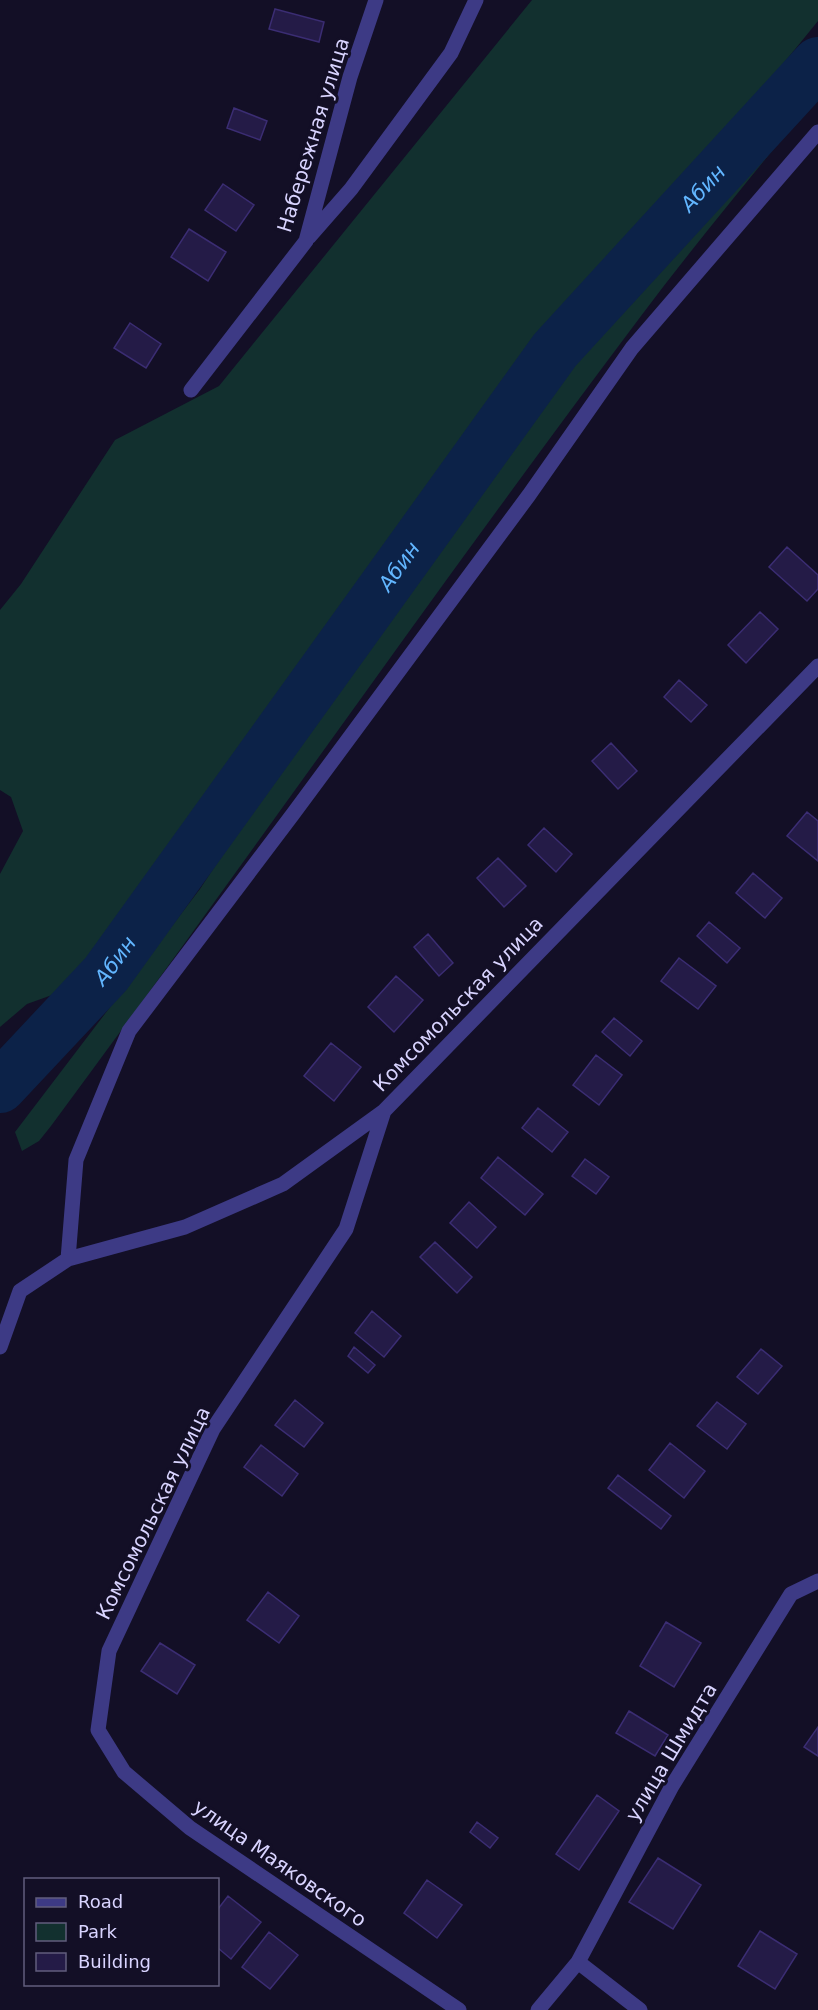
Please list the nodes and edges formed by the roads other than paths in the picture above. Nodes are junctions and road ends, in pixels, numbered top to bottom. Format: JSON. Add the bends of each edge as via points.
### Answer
{"nodes":[{"id":1,"x":376,"y":0,"type":"edge"},
{"id":2,"x":476,"y":0,"type":"edge"},
{"id":3,"x":818,"y":132,"type":"edge"},
{"id":4,"x":306,"y":241,"type":"junction"},
{"id":5,"x":191,"y":390,"type":"dead end"},
{"id":6,"x":818,"y":666,"type":"edge"},
{"id":7,"x":384,"y":1111,"type":"junction"},
{"id":8,"x":68,"y":1259,"type":"junction"},
{"id":9,"x":0,"y":1347,"type":"edge"},
{"id":10,"x":818,"y":1581,"type":"edge"},
{"id":11,"x":98,"y":1730,"type":"joint"},
{"id":12,"x":578,"y":1962,"type":"junction"},
{"id":13,"x":459,"y":2010,"type":"edge"},
{"id":14,"x":538,"y":2010,"type":"edge"},
{"id":15,"x":640,"y":2010,"type":"edge"}],
"edges":[{"from":1,"to":4,"type":"street","name":"Набережная улица","via":[[350,77]]},
{"from":2,"to":4,"type":"street","via":[[452,53],[351,189]]},
{"from":3,"to":8,"type":"street","via":[[632,348],[515,514],[129,1031],[76,1160]]},
{"from":4,"to":5,"type":"street","name":"Набережная улица"},
{"from":6,"to":7,"type":"street","name":"Комсомольская улица"},
{"from":7,"to":8,"type":"street","via":[[283,1184],[184,1227]]},
{"from":7,"to":11,"type":"street","name":"Комсомольская улица","via":[[346,1229],[213,1429],[109,1651]]},
{"from":8,"to":9,"type":"street","via":[[20,1291]]},
{"from":10,"to":12,"type":"street","name":"улица Шмидта","via":[[791,1594],[672,1786]]},
{"from":11,"to":13,"type":"street","name":"улица Маяковского","via":[[124,1772],[190,1828]]},
{"from":12,"to":14,"type":"street"},
{"from":12,"to":15,"type":"street"}]}
